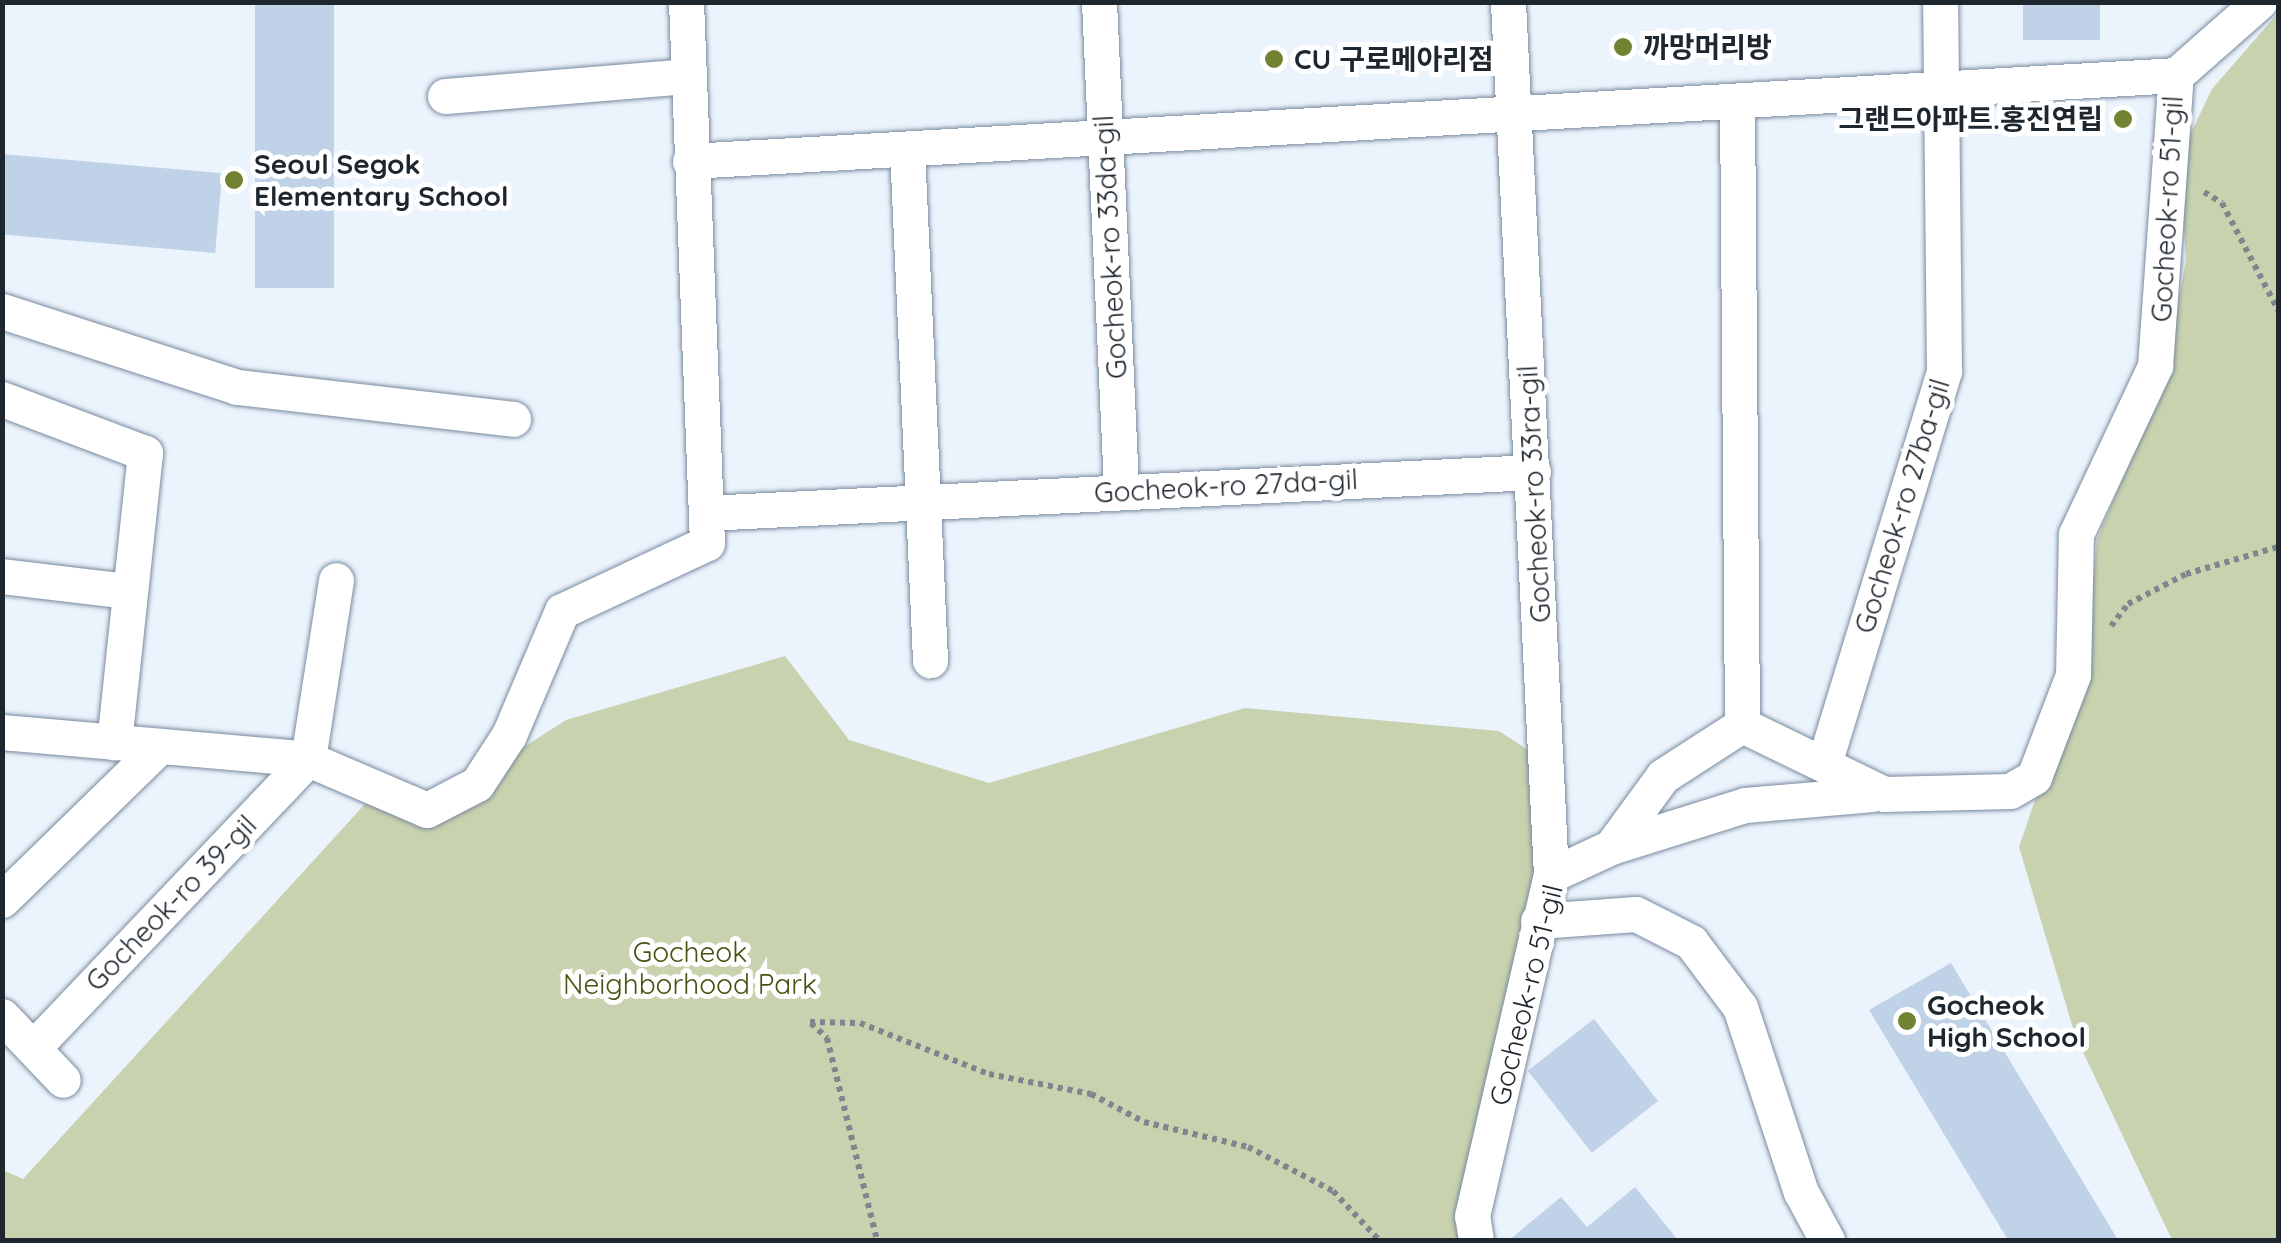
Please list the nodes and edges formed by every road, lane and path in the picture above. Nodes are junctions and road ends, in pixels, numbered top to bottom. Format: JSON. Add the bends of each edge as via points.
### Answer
{"nodes":[{"id":1,"x":686,"y":2,"type":"edge"},
{"id":2,"x":1099,"y":2,"type":"edge"},
{"id":3,"x":1508,"y":2,"type":"edge"},
{"id":4,"x":1940,"y":2,"type":"edge"},
{"id":5,"x":2259,"y":2,"type":"edge"},
{"id":6,"x":2176,"y":75,"type":"junction"},
{"id":7,"x":687,"y":76,"type":"junction"},
{"id":8,"x":1943,"y":89,"type":"junction"},
{"id":9,"x":445,"y":96,"type":"dead end"},
{"id":10,"x":1738,"y":100,"type":"junction"},
{"id":11,"x":1516,"y":113,"type":"junction"},
{"id":12,"x":1104,"y":137,"type":"junction"},
{"id":13,"x":908,"y":149,"type":"junction"},
{"id":14,"x":2166,"y":158,"type":"junction"},
{"id":15,"x":690,"y":161,"type":"junction"},
{"id":16,"x":2278,"y":310,"type":"edge"},
{"id":17,"x":2,"y":311,"type":"edge"},
{"id":18,"x":2,"y":399,"type":"edge"},
{"id":19,"x":513,"y":419,"type":"dead end"},
{"id":20,"x":1532,"y":472,"type":"junction"},
{"id":21,"x":1120,"y":491,"type":"junction"},
{"id":22,"x":919,"y":501,"type":"junction"},
{"id":23,"x":706,"y":528,"type":"junction"},
{"id":24,"x":2278,"y":547,"type":"edge"},
{"id":25,"x":2,"y":576,"type":"edge"},
{"id":26,"x":336,"y":580,"type":"dead end"},
{"id":27,"x":128,"y":591,"type":"junction"},
{"id":28,"x":930,"y":660,"type":"dead end"},
{"id":29,"x":2073,"y":675,"type":"junction"},
{"id":30,"x":1742,"y":725,"type":"junction"},
{"id":31,"x":2,"y":732,"type":"edge"},
{"id":32,"x":114,"y":742,"type":"junction"},
{"id":33,"x":160,"y":746,"type":"junction"},
{"id":34,"x":308,"y":759,"type":"junction"},
{"id":35,"x":1824,"y":764,"type":"junction"},
{"id":36,"x":1884,"y":794,"type":"junction"},
{"id":37,"x":1611,"y":847,"type":"junction"},
{"id":38,"x":1551,"y":875,"type":"junction"},
{"id":39,"x":2,"y":900,"type":"edge"},
{"id":40,"x":1538,"y":921,"type":"junction"},
{"id":41,"x":2,"y":1016,"type":"edge"},
{"id":42,"x":34,"y":1047,"type":"junction"},
{"id":43,"x":63,"y":1080,"type":"dead end"},
{"id":44,"x":878,"y":1240,"type":"edge"},
{"id":45,"x":1378,"y":1240,"type":"edge"},
{"id":46,"x":1476,"y":1240,"type":"edge"},
{"id":47,"x":1827,"y":1240,"type":"edge"}],
"edges":[{"from":1,"to":7,"type":"street"},
{"from":2,"to":12,"type":"street","name":"Gocheok-ro 33da-gil"},
{"from":3,"to":11,"type":"street","name":"Gocheok-ro 33ra-gil"},
{"from":4,"to":8,"type":"street","name":"Gocheok-ro 27ba-gil"},
{"from":5,"to":6,"type":"street","name":"Gocheok-ro 51-gil"},
{"from":6,"to":8,"type":"street"},
{"from":6,"to":14,"type":"street","name":"Gocheok-ro 51-gil"},
{"from":7,"to":9,"type":"street"},
{"from":7,"to":15,"type":"street"},
{"from":8,"to":10,"type":"street"},
{"from":8,"to":35,"type":"street","name":"Gocheok-ro 27ba-gil","via":[[1944,371]]},
{"from":10,"to":11,"type":"street"},
{"from":10,"to":30,"type":"street"},
{"from":11,"to":12,"type":"street"},
{"from":11,"to":20,"type":"street","name":"Gocheok-ro 33ra-gil"},
{"from":12,"to":13,"type":"street"},
{"from":12,"to":21,"type":"street","name":"Gocheok-ro 33da-gil"},
{"from":13,"to":15,"type":"street"},
{"from":13,"to":22,"type":"street"},
{"from":14,"to":16,"type":"path","via":[[2222,203]]},
{"from":14,"to":29,"type":"street","name":"Gocheok-ro 51-gil","via":[[2167,282],[2155,366],[2076,534]]},
{"from":15,"to":23,"type":"street"},
{"from":17,"to":19,"type":"street","via":[[237,386]]},
{"from":18,"to":27,"type":"street","via":[[146,452]]},
{"from":20,"to":21,"type":"street","name":"Gocheok-ro 27da-gil"},
{"from":20,"to":38,"type":"street","name":"Gocheok-ro 33ra-gil"},
{"from":21,"to":22,"type":"street","name":"Gocheok-ro 27da-gil"},
{"from":22,"to":23,"type":"street","name":"Gocheok-ro 27da-gil"},
{"from":22,"to":28,"type":"street"},
{"from":23,"to":34,"type":"street","via":[[562,611],[510,735],[477,784],[427,810]]},
{"from":24,"to":29,"type":"path","via":[[2128,604]]},
{"from":25,"to":27,"type":"street"},
{"from":26,"to":34,"type":"street"},
{"from":27,"to":32,"type":"street"},
{"from":29,"to":36,"type":"street","name":"Gocheok-ro 51-gil","via":[[2034,777],[2010,791]]},
{"from":30,"to":35,"type":"street","name":"Gocheok-ro 51-gil"},
{"from":30,"to":37,"type":"street","name":"Gocheok-ro 51-gil","via":[[1663,776]]},
{"from":31,"to":32,"type":"street"},
{"from":32,"to":33,"type":"street"},
{"from":33,"to":34,"type":"street"},
{"from":33,"to":39,"type":"street"},
{"from":34,"to":42,"type":"street","name":"Gocheok-ro 39-gil"},
{"from":35,"to":36,"type":"street","name":"Gocheok-ro 51-gil"},
{"from":36,"to":37,"type":"street","via":[[1774,799]]},
{"from":37,"to":38,"type":"street","name":"Gocheok-ro 51-gil"},
{"from":38,"to":40,"type":"street","name":"Gocheok-ro 51-gil"},
{"from":40,"to":46,"type":"street","name":"Gocheok-ro 51-gil","via":[[1472,1216]]},
{"from":40,"to":47,"type":"street","via":[[1636,914],[1691,942],[1740,1008],[1801,1192]]},
{"from":41,"to":42,"type":"street"},
{"from":42,"to":43,"type":"street"},
{"from":44,"to":45,"type":"path","via":[[828,1038],[810,1022],[860,1023],[989,1074],[1091,1094],[1144,1122],[1248,1147],[1334,1191]]}]}
